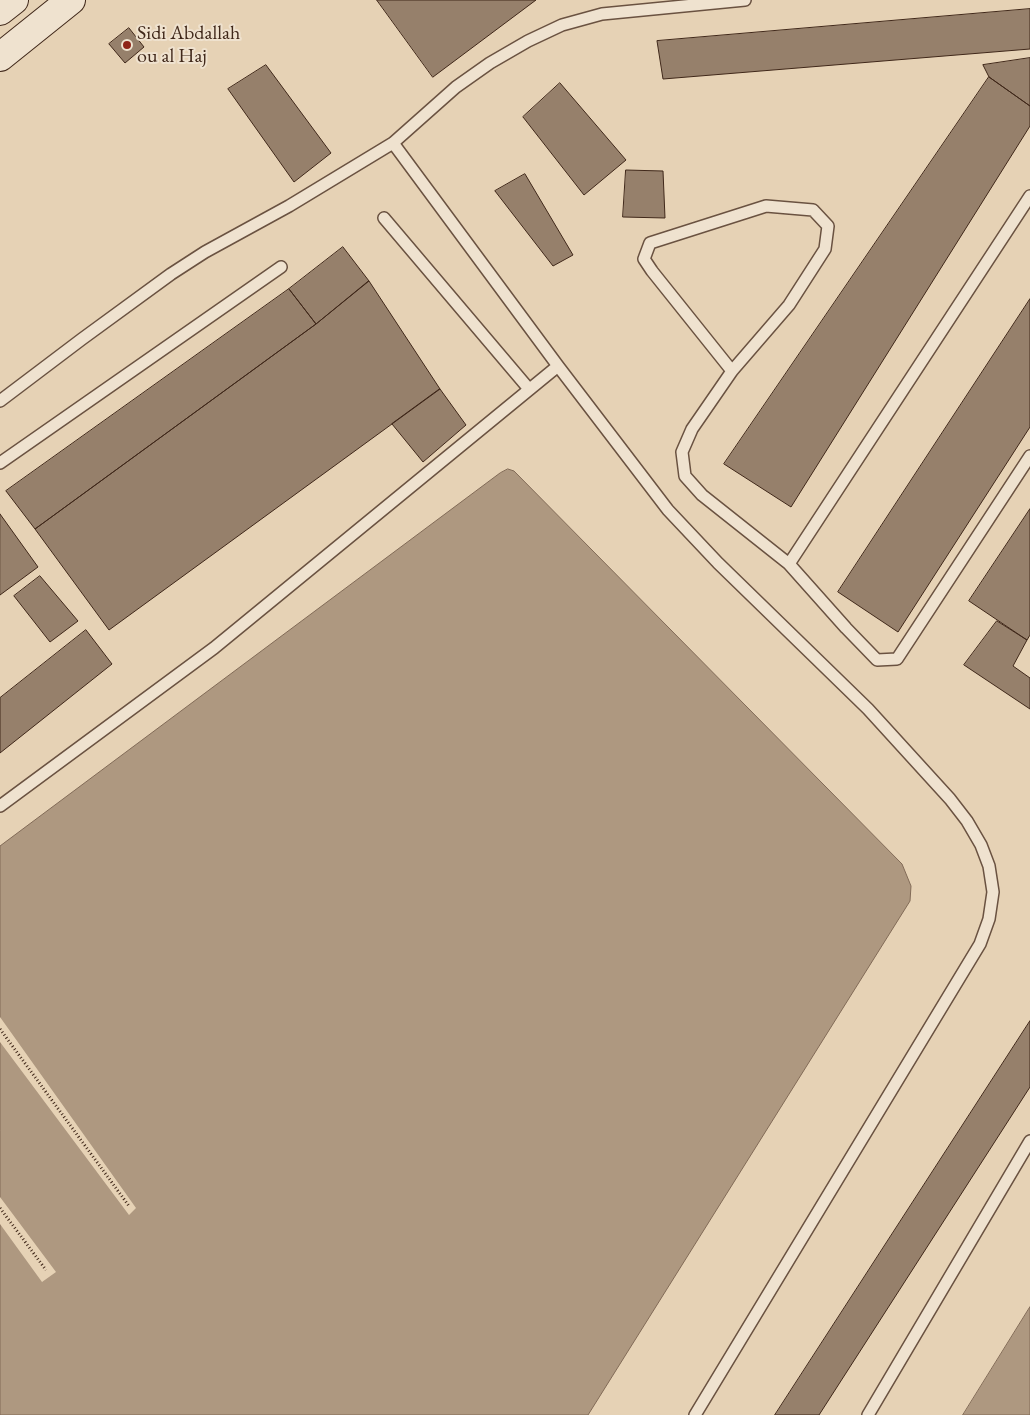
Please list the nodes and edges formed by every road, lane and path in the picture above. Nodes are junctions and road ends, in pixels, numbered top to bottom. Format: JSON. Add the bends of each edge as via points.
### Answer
{"nodes":[{"id":1,"x":14,"y":0,"type":"edge"},
{"id":2,"x":71,"y":0,"type":"edge"},
{"id":3,"x":744,"y":0,"type":"edge"},
{"id":4,"x":0,"y":11,"type":"edge"},
{"id":5,"x":0,"y":57,"type":"edge"},
{"id":6,"x":393,"y":143,"type":"junction"},
{"id":7,"x":1030,"y":196,"type":"edge"},
{"id":8,"x":384,"y":218,"type":"dead end"},
{"id":9,"x":281,"y":267,"type":"dead end"},
{"id":10,"x":558,"y":366,"type":"junction"},
{"id":11,"x":732,"y":371,"type":"junction"},
{"id":12,"x":529,"y":389,"type":"junction"},
{"id":13,"x":0,"y":401,"type":"edge"},
{"id":14,"x":1030,"y":456,"type":"edge"},
{"id":15,"x":0,"y":464,"type":"edge"},
{"id":16,"x":789,"y":564,"type":"junction"},
{"id":17,"x":0,"y":806,"type":"edge"},
{"id":18,"x":0,"y":1029,"type":"edge"},
{"id":19,"x":1030,"y":1141,"type":"edge"},
{"id":20,"x":129,"y":1206,"type":"dead end"},
{"id":21,"x":0,"y":1208,"type":"edge"},
{"id":22,"x":46,"y":1270,"type":"dead end"},
{"id":23,"x":695,"y":1415,"type":"edge"},
{"id":24,"x":868,"y":1415,"type":"edge"}],
"edges":[{"from":1,"to":4,"type":"street"},
{"from":2,"to":5,"type":"street"},
{"from":3,"to":6,"type":"lane","via":[[602,14],[562,25],[490,63],[456,87]]},
{"from":6,"to":10,"type":"lane"},
{"from":6,"to":13,"type":"lane","via":[[198,256]]},
{"from":7,"to":16,"type":"lane"},
{"from":8,"to":12,"type":"lane"},
{"from":9,"to":15,"type":"lane"},
{"from":10,"to":12,"type":"lane"},
{"from":10,"to":23,"type":"lane","via":[[668,510],[718,564],[868,709],[950,799],[981,845],[989,866],[993,892],[989,919],[980,944]]},
{"from":11,"to":11,"type":"lane","via":[[644,259],[650,243],[766,206],[813,210],[828,226],[825,249],[790,305]]},
{"from":11,"to":16,"type":"lane","via":[[692,429],[682,452],[685,476],[702,495]]},
{"from":12,"to":17,"type":"lane","via":[[214,648]]},
{"from":14,"to":16,"type":"lane","via":[[897,659],[877,660]]},
{"from":18,"to":20,"type":"path"},
{"from":19,"to":24,"type":"lane"},
{"from":21,"to":22,"type":"path"}]}
